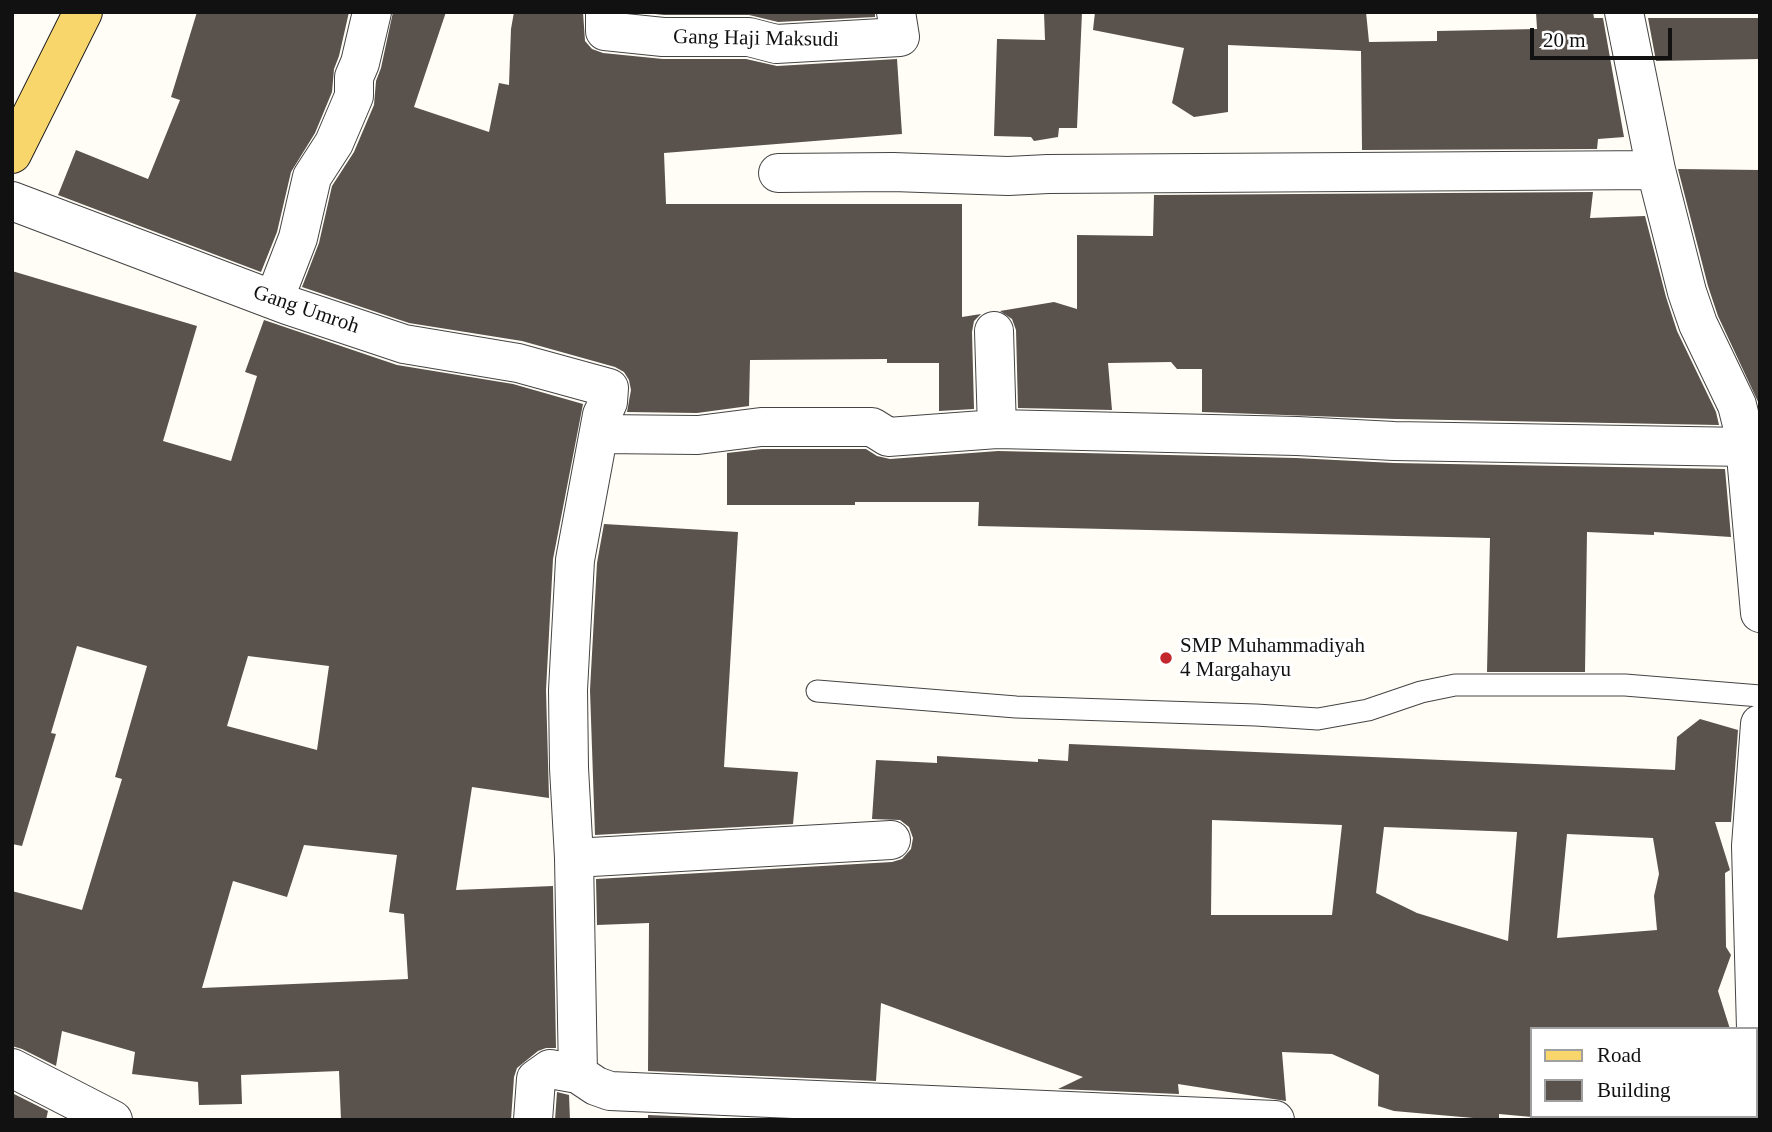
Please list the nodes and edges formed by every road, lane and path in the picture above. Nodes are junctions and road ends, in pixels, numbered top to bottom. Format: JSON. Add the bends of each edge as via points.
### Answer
{"nodes":[{"id":1,"x":83,"y":12,"type":"edge"},
{"id":2,"x":372,"y":12,"type":"edge"},
{"id":3,"x":605,"y":12,"type":"edge"},
{"id":4,"x":896,"y":12,"type":"edge"},
{"id":5,"x":1625,"y":12,"type":"edge"},
{"id":6,"x":12,"y":154,"type":"edge"},
{"id":7,"x":1656,"y":170,"type":"junction"},
{"id":8,"x":778,"y":173,"type":"dead end"},
{"id":9,"x":12,"y":201,"type":"edge"},
{"id":10,"x":274,"y":300,"type":"junction"},
{"id":11,"x":994,"y":331,"type":"dead end"},
{"id":12,"x":998,"y":429,"type":"junction"},
{"id":13,"x":600,"y":434,"type":"junction"},
{"id":14,"x":1746,"y":447,"type":"junction"},
{"id":15,"x":1760,"y":613,"type":"edge"},
{"id":16,"x":817,"y":691,"type":"dead end"},
{"id":17,"x":1760,"y":696,"type":"edge"},
{"id":18,"x":1760,"y":724,"type":"edge"},
{"id":19,"x":891,"y":840,"type":"dead end"},
{"id":20,"x":575,"y":858,"type":"junction"},
{"id":21,"x":1756,"y":1027,"type":"edge"},
{"id":22,"x":1758,"y":1048,"type":"edge"},
{"id":23,"x":1760,"y":1066,"type":"edge"},
{"id":24,"x":12,"y":1068,"type":"edge"},
{"id":25,"x":578,"y":1074,"type":"junction"},
{"id":26,"x":113,"y":1120,"type":"edge"},
{"id":27,"x":533,"y":1120,"type":"edge"},
{"id":28,"x":1275,"y":1120,"type":"edge"}],
"edges":[{"from":1,"to":6,"type":"main road"},
{"from":2,"to":10,"type":"street","via":[[354,77],[354,96],[312,177],[298,238]]},
{"from":3,"to":4,"type":"street","name":"Gang Haji Maksudi","via":[[605,31],[663,37],[748,37],[776,44],[900,37]]},
{"from":5,"to":7,"type":"street"},
{"from":7,"to":8,"type":"street","via":[[1008,176]]},
{"from":7,"to":14,"type":"street","via":[[1698,324],[1737,405]]},
{"from":9,"to":10,"type":"street","name":"Gang Umroh"},
{"from":10,"to":13,"type":"street","name":"Gang Umroh","via":[[404,344],[518,363],[609,388]]},
{"from":11,"to":12,"type":"street"},
{"from":12,"to":13,"type":"street","via":[[888,437],[872,427],[761,427],[698,435]]},
{"from":12,"to":14,"type":"street"},
{"from":13,"to":20,"type":"street","via":[[575,560],[568,690]]},
{"from":14,"to":15,"type":"street"},
{"from":16,"to":17,"type":"lane","via":[[1016,707],[1318,719],[1455,685],[1625,685]]},
{"from":18,"to":21,"type":"street","via":[[1751,846]]},
{"from":19,"to":20,"type":"street"},
{"from":20,"to":25,"type":"street"},
{"from":22,"to":23,"type":"street"},
{"from":24,"to":26,"type":"street"},
{"from":25,"to":27,"type":"street","via":[[550,1069],[536,1079]]},
{"from":25,"to":28,"type":"street","via":[[610,1091]]}]}
